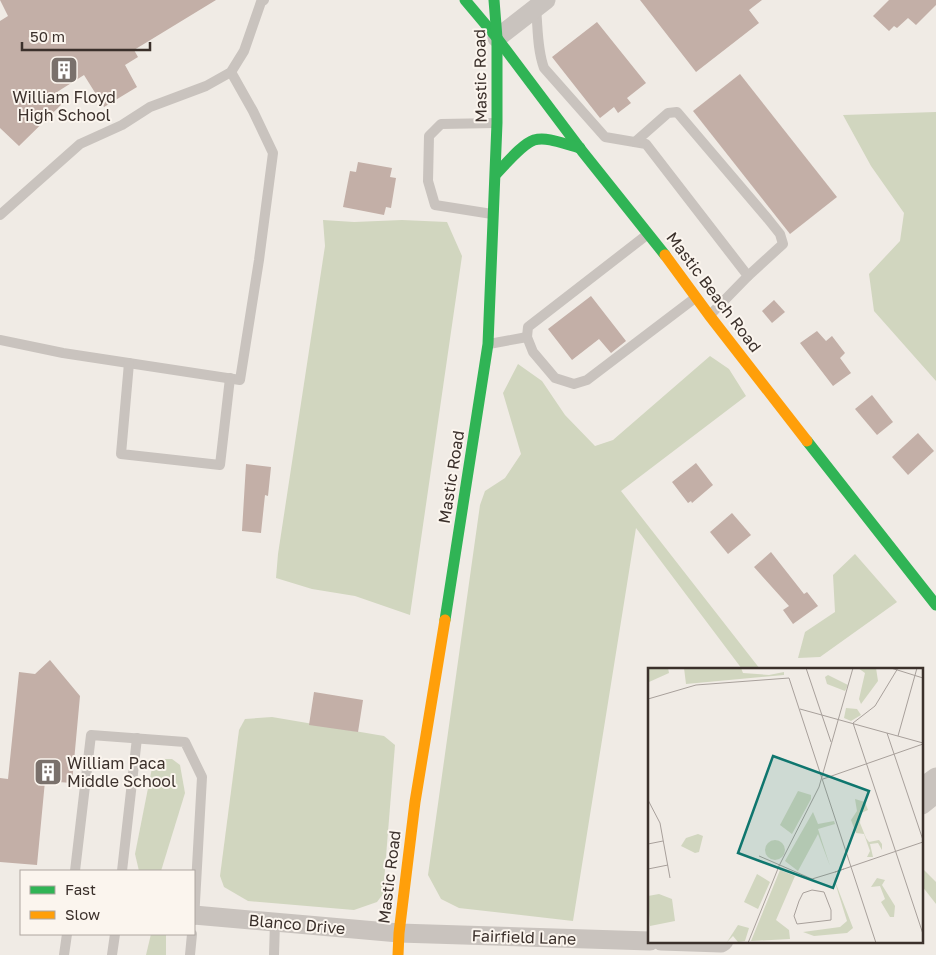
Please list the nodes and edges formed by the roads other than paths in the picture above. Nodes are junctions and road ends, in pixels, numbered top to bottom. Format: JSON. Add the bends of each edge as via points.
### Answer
{"nodes":[{"id":1,"x":264,"y":0,"type":"edge"},
{"id":2,"x":465,"y":0,"type":"edge"},
{"id":3,"x":494,"y":0,"type":"edge"},
{"id":4,"x":541,"y":4,"type":"edge"},
{"id":5,"x":498,"y":38,"type":"junction"},
{"id":6,"x":231,"y":72,"type":"junction"},
{"id":7,"x":498,"y":123,"type":"junction"},
{"id":8,"x":635,"y":142,"type":"junction"},
{"id":9,"x":590,"y":145,"type":"junction"},
{"id":10,"x":496,"y":174,"type":"junction"},
{"id":11,"x":0,"y":215,"type":"edge"},
{"id":12,"x":494,"y":215,"type":"junction"},
{"id":13,"x":649,"y":233,"type":"junction"},
{"id":14,"x":748,"y":276,"type":"junction"},
{"id":15,"x":696,"y":298,"type":"junction"},
{"id":16,"x":710,"y":315,"type":"junction"},
{"id":17,"x":527,"y":337,"type":"junction"},
{"id":18,"x":0,"y":340,"type":"edge"},
{"id":19,"x":488,"y":344,"type":"junction"},
{"id":20,"x":129,"y":363,"type":"junction"},
{"id":21,"x":230,"y":378,"type":"junction"},
{"id":22,"x":936,"y":604,"type":"edge"},
{"id":23,"x":137,"y":738,"type":"junction"},
{"id":24,"x":936,"y":777,"type":"edge"},
{"id":25,"x":924,"y":786,"type":"edge"},
{"id":26,"x":936,"y":794,"type":"edge"},
{"id":27,"x":924,"y":803,"type":"edge"},
{"id":28,"x":75,"y":870,"type":"edge"},
{"id":29,"x":122,"y":870,"type":"edge"},
{"id":30,"x":195,"y":898,"type":"edge"},
{"id":31,"x":195,"y":915,"type":"edge"},
{"id":32,"x":274,"y":922,"type":"junction"},
{"id":33,"x":399,"y":933,"type":"junction"},
{"id":34,"x":67,"y":935,"type":"edge"},
{"id":35,"x":115,"y":935,"type":"edge"},
{"id":36,"x":192,"y":935,"type":"edge"},
{"id":37,"x":648,"y":941,"type":"edge"},
{"id":38,"x":675,"y":942,"type":"edge"},
{"id":39,"x":717,"y":945,"type":"edge"},
{"id":40,"x":64,"y":955,"type":"edge"},
{"id":41,"x":112,"y":955,"type":"edge"},
{"id":42,"x":190,"y":955,"type":"edge"},
{"id":43,"x":274,"y":955,"type":"edge"},
{"id":44,"x":398,"y":955,"type":"edge"}],
"edges":[{"from":1,"to":6,"type":"lane","via":[[244,51]]},
{"from":2,"to":5,"type":"main road","name":"Mastic Beach Road"},
{"from":3,"to":5,"type":"main road","name":"Mastic Road"},
{"from":4,"to":5,"type":"street"},
{"from":4,"to":9,"type":"lane","via":[[538,54]]},
{"from":5,"to":7,"type":"main road","name":"Mastic Road"},
{"from":5,"to":9,"type":"main road","name":"Mastic Beach Road"},
{"from":6,"to":11,"type":"lane","via":[[206,86],[150,107],[122,125],[80,144]]},
{"from":6,"to":21,"type":"lane","via":[[273,153],[240,380]]},
{"from":7,"to":10,"type":"main road","name":"Mastic Road"},
{"from":7,"to":12,"type":"lane","via":[[440,124],[429,136],[428,181],[436,205]]},
{"from":8,"to":9,"type":"lane"},
{"from":8,"to":14,"type":"lane","via":[[646,144]]},
{"from":8,"to":14,"type":"lane","via":[[668,113],[677,112],[737,182],[780,234],[783,244]]},
{"from":9,"to":10,"type":"main road","via":[[532,140]]},
{"from":9,"to":13,"type":"main road","name":"Mastic Beach Road"},
{"from":10,"to":12,"type":"main road","name":"Mastic Road"},
{"from":12,"to":19,"type":"main road","name":"Mastic Road"},
{"from":13,"to":15,"type":"main road","name":"Mastic Beach Road"},
{"from":13,"to":17,"type":"lane","via":[[528,327]]},
{"from":14,"to":16,"type":"lane"},
{"from":15,"to":16,"type":"main road","name":"Mastic Beach Road"},
{"from":15,"to":17,"type":"lane","via":[[587,380],[574,384],[555,378],[533,352]]},
{"from":16,"to":22,"type":"main road","name":"Mastic Beach Road"},
{"from":17,"to":19,"type":"lane"},
{"from":18,"to":20,"type":"lane"},
{"from":19,"to":33,"type":"main road","name":"Mastic Road","via":[[415,802]]},
{"from":20,"to":21,"type":"lane"},
{"from":20,"to":21,"type":"lane","via":[[121,454],[220,465]]},
{"from":23,"to":28,"type":"lane","via":[[92,735]]},
{"from":23,"to":29,"type":"lane"},
{"from":23,"to":30,"type":"lane","via":[[185,742],[202,777]]},
{"from":24,"to":25,"type":"street"},
{"from":26,"to":27,"type":"street"},
{"from":31,"to":32,"type":"street","name":"Blanco Drive"},
{"from":32,"to":33,"type":"street","name":"Blanco Drive"},
{"from":32,"to":43,"type":"lane"},
{"from":33,"to":37,"type":"street","name":"Fairfield Lane"},
{"from":33,"to":44,"type":"main road","name":"Mastic Road"},
{"from":34,"to":40,"type":"lane"},
{"from":35,"to":41,"type":"lane"},
{"from":36,"to":42,"type":"lane"},
{"from":38,"to":39,"type":"street"}]}
